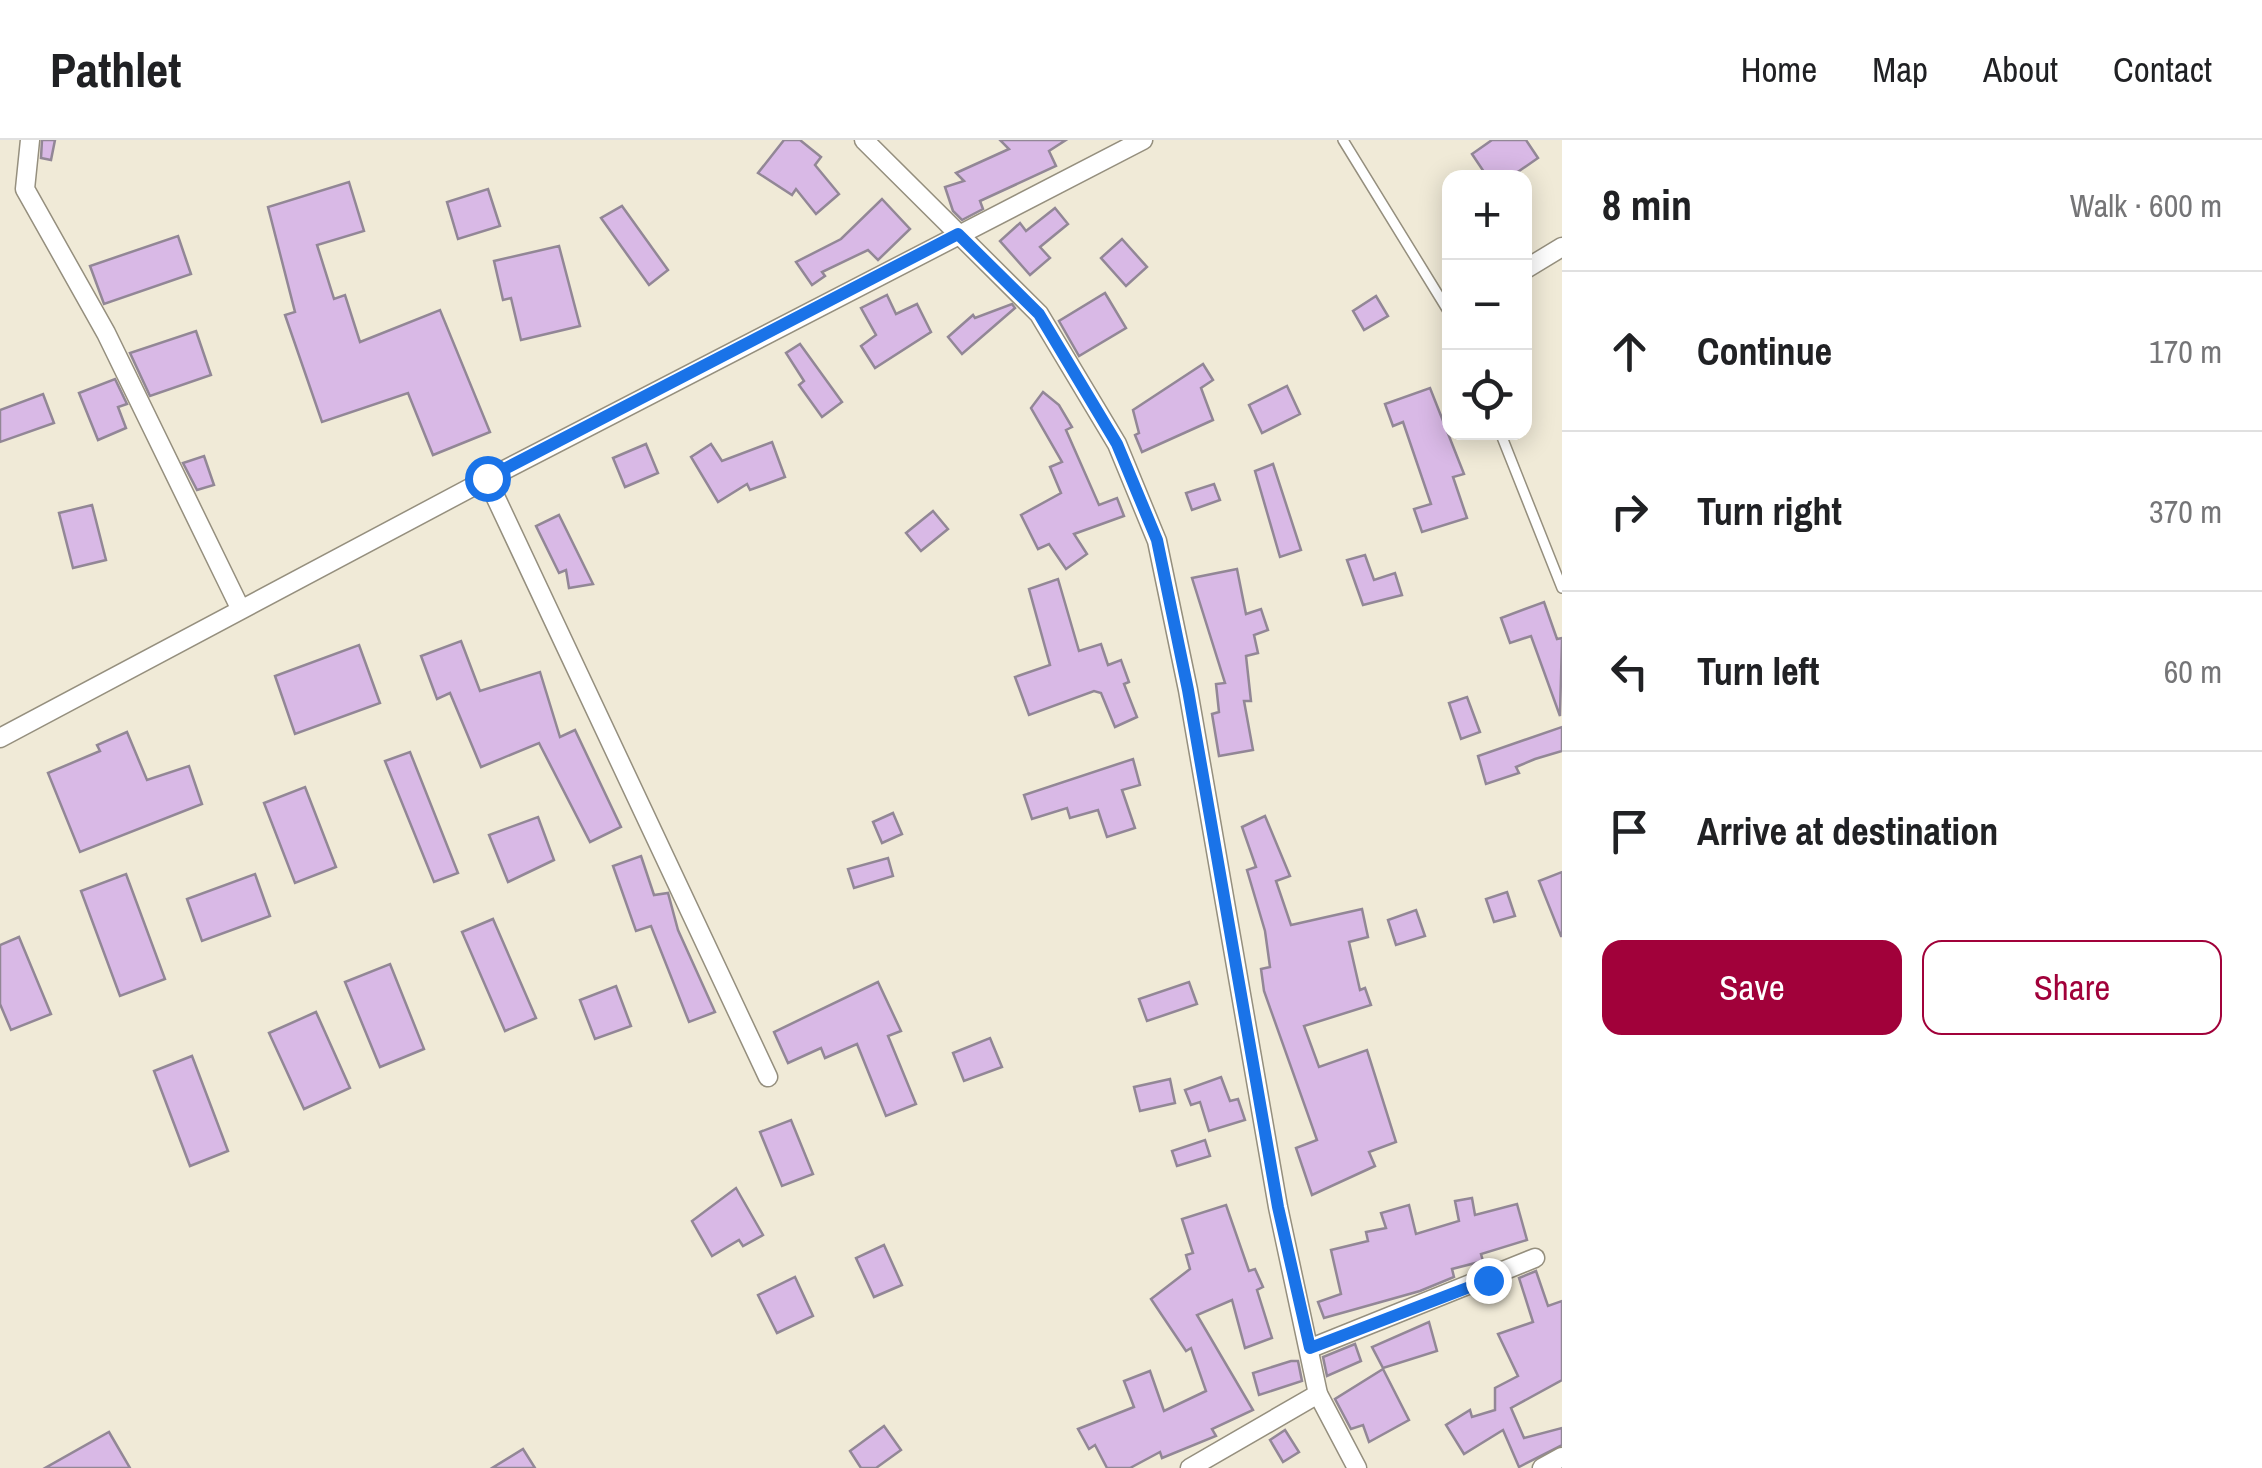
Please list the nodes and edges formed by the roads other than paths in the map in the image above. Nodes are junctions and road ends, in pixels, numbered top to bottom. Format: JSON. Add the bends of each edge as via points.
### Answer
{"nodes":[{"id":1,"x":30,"y":140,"type":"edge"},
{"id":2,"x":864,"y":140,"type":"edge"},
{"id":3,"x":1143,"y":140,"type":"edge"},
{"id":4,"x":1342,"y":140,"type":"edge"},
{"id":5,"x":958,"y":234,"type":"junction"},
{"id":6,"x":1562,"y":247,"type":"edge"},
{"id":7,"x":1532,"y":265,"type":"edge"},
{"id":8,"x":1442,"y":301,"type":"edge"},
{"id":9,"x":1503,"y":440,"type":"edge"},
{"id":10,"x":487,"y":478,"type":"junction"},
{"id":11,"x":1562,"y":588,"type":"edge"},
{"id":12,"x":240,"y":608,"type":"junction"},
{"id":13,"x":0,"y":738,"type":"edge"},
{"id":14,"x":768,"y":1078,"type":"dead end"},
{"id":15,"x":1535,"y":1258,"type":"dead end"},
{"id":16,"x":1310,"y":1348,"type":"junction"},
{"id":17,"x":1318,"y":1394,"type":"junction"},
{"id":18,"x":1562,"y":1457,"type":"edge"},
{"id":19,"x":1190,"y":1468,"type":"edge"},
{"id":20,"x":1358,"y":1468,"type":"edge"},
{"id":21,"x":1542,"y":1468,"type":"edge"}],
"edges":[{"from":1,"to":12,"type":"street","via":[[25,189],[106,333]]},
{"from":2,"to":5,"type":"street"},
{"from":3,"to":5,"type":"street"},
{"from":4,"to":8,"type":"lane"},
{"from":5,"to":10,"type":"street"},
{"from":5,"to":16,"type":"street","via":[[1039,314],[1117,444],[1157,540],[1278,1207]]},
{"from":6,"to":7,"type":"street"},
{"from":9,"to":11,"type":"lane"},
{"from":10,"to":12,"type":"street"},
{"from":10,"to":14,"type":"street"},
{"from":12,"to":13,"type":"street"},
{"from":15,"to":16,"type":"street"},
{"from":16,"to":17,"type":"street"},
{"from":17,"to":19,"type":"street"},
{"from":17,"to":20,"type":"street"},
{"from":18,"to":21,"type":"street"}]}
